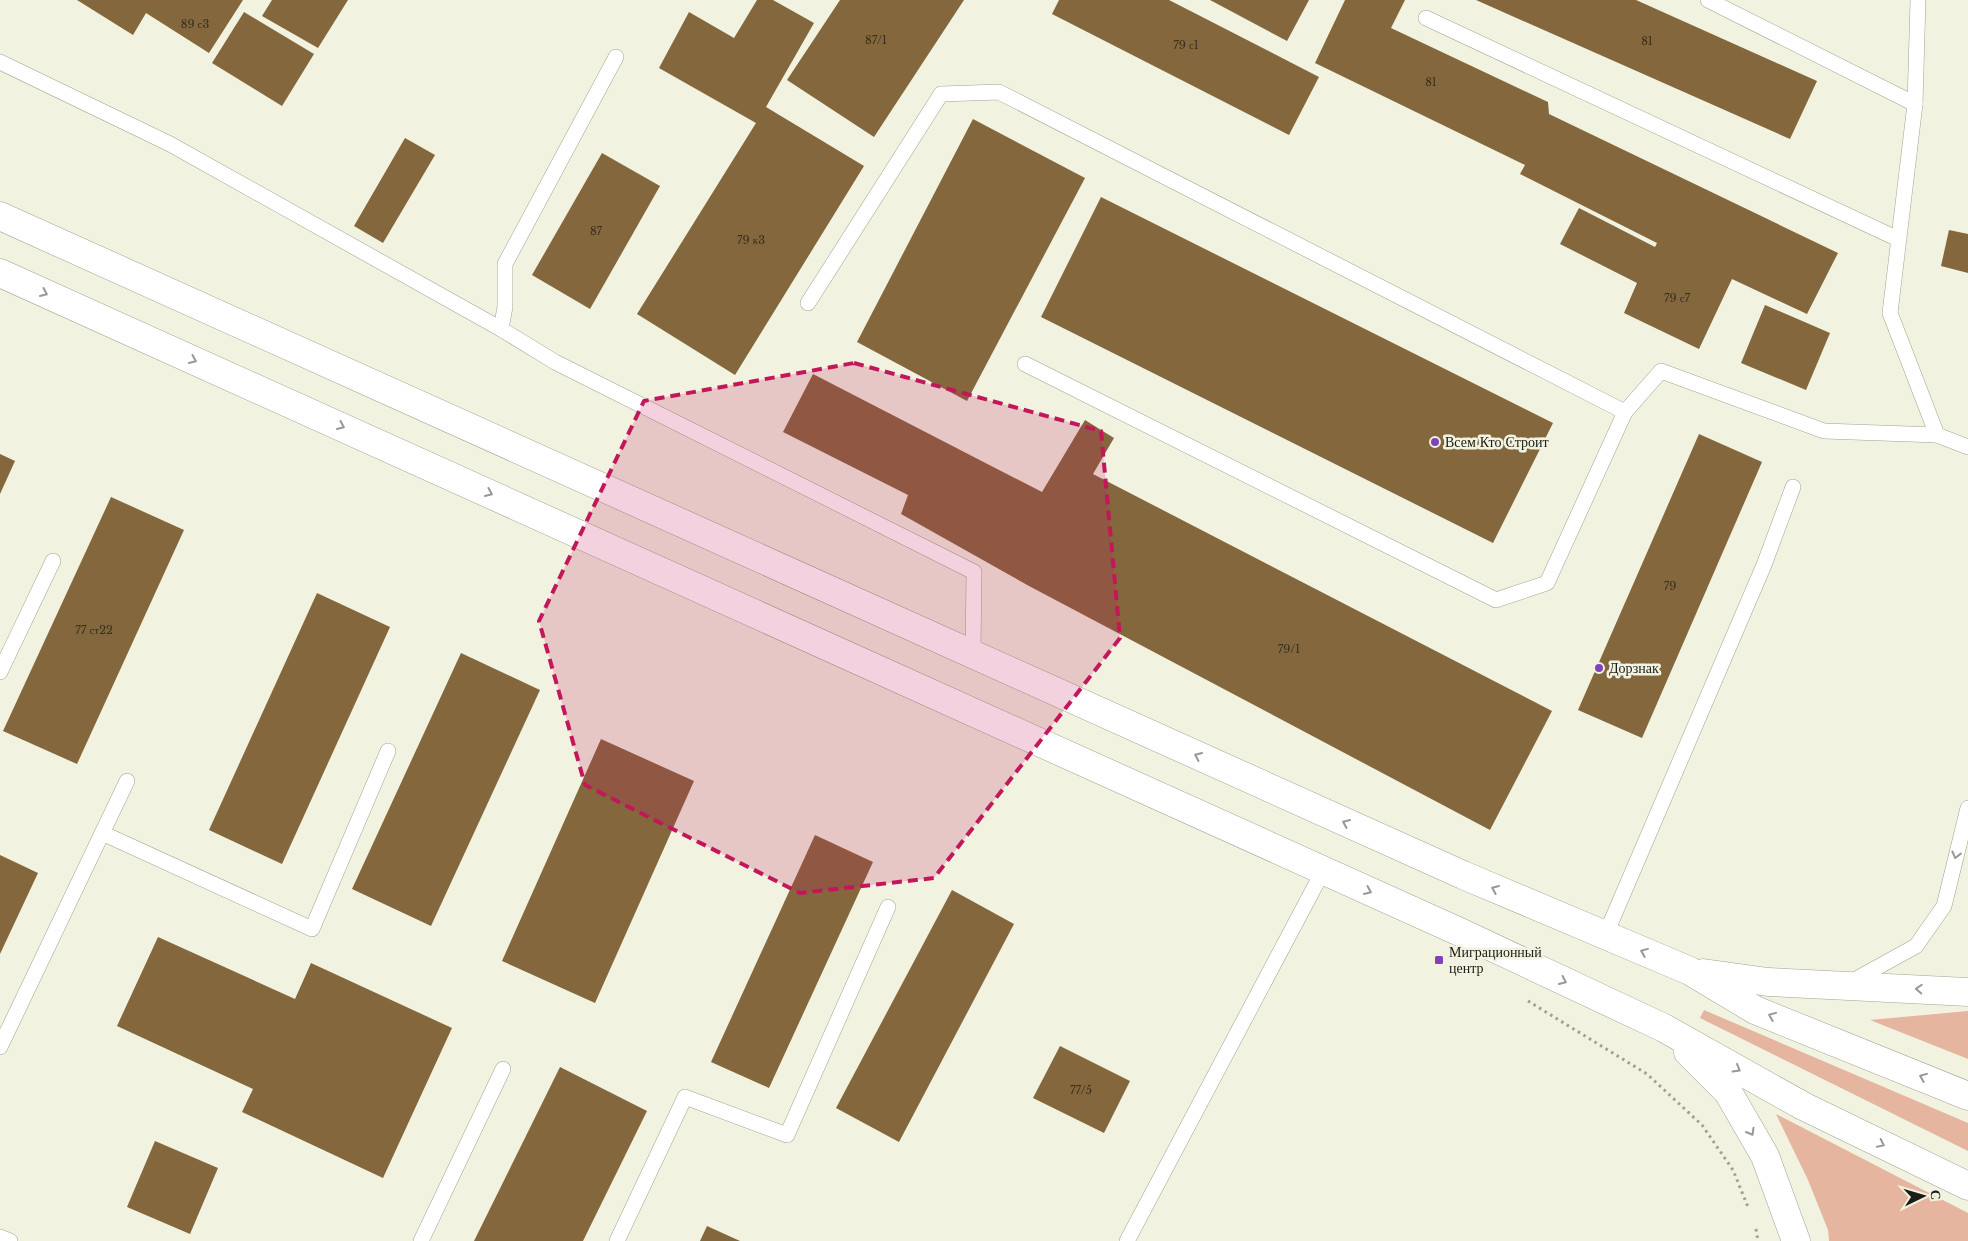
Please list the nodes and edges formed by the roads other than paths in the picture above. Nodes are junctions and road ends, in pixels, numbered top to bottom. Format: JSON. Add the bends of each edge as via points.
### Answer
{"nodes":[{"id":1,"x":1708,"y":0,"type":"edge"},
{"id":2,"x":1918,"y":0,"type":"edge"},
{"id":3,"x":1426,"y":18,"type":"dead end"},
{"id":4,"x":616,"y":57,"type":"dead end"},
{"id":5,"x":0,"y":62,"type":"edge"},
{"id":6,"x":1915,"y":104,"type":"junction"},
{"id":7,"x":0,"y":216,"type":"edge"},
{"id":8,"x":1898,"y":239,"type":"junction"},
{"id":9,"x":0,"y":273,"type":"edge"},
{"id":10,"x":808,"y":303,"type":"dead end"},
{"id":11,"x":501,"y":329,"type":"junction"},
{"id":12,"x":1025,"y":364,"type":"dead end"},
{"id":13,"x":1626,"y":412,"type":"junction"},
{"id":14,"x":1937,"y":435,"type":"junction"},
{"id":15,"x":1968,"y":447,"type":"edge"},
{"id":16,"x":1793,"y":487,"type":"dead end"},
{"id":17,"x":53,"y":561,"type":"dead end"},
{"id":18,"x":972,"y":654,"type":"junction"},
{"id":19,"x":0,"y":672,"type":"edge"},
{"id":20,"x":388,"y":751,"type":"dead end"},
{"id":21,"x":127,"y":781,"type":"dead end"},
{"id":22,"x":1968,"y":808,"type":"edge"},
{"id":23,"x":102,"y":833,"type":"junction"},
{"id":24,"x":1324,"y":871,"type":"junction"},
{"id":25,"x":888,"y":907,"type":"dead end"},
{"id":26,"x":1605,"y":936,"type":"junction"},
{"id":27,"x":1690,"y":971,"type":"junction"},
{"id":28,"x":1845,"y":986,"type":"junction"},
{"id":29,"x":1968,"y":992,"type":"edge"},
{"id":30,"x":1664,"y":1028,"type":"junction"},
{"id":31,"x":0,"y":1047,"type":"edge"},
{"id":32,"x":503,"y":1069,"type":"dead end"},
{"id":33,"x":1968,"y":1096,"type":"edge"},
{"id":34,"x":1968,"y":1186,"type":"edge"},
{"id":35,"x":0,"y":1237,"type":"edge"},
{"id":36,"x":10,"y":1241,"type":"edge"},
{"id":37,"x":421,"y":1241,"type":"edge"},
{"id":38,"x":617,"y":1241,"type":"edge"},
{"id":39,"x":1127,"y":1241,"type":"edge"},
{"id":40,"x":1796,"y":1241,"type":"edge"}],
"edges":[{"from":1,"to":6,"type":"lane"},
{"from":2,"to":6,"type":"lane"},
{"from":3,"to":8,"type":"lane"},
{"from":4,"to":11,"type":"lane","via":[[505,264]]},
{"from":5,"to":11,"type":"lane","via":[[170,144]]},
{"from":6,"to":8,"type":"lane"},
{"from":7,"to":18,"type":"main road"},
{"from":8,"to":14,"type":"lane","via":[[1890,313]]},
{"from":9,"to":24,"type":"main road","one_way":true},
{"from":10,"to":13,"type":"lane","via":[[942,94],[999,92]]},
{"from":11,"to":18,"type":"lane","via":[[555,362],[974,572]]},
{"from":12,"to":13,"type":"lane","via":[[1496,600],[1547,583]]},
{"from":13,"to":14,"type":"lane","via":[[1661,371],[1824,431]]},
{"from":14,"to":15,"type":"lane"},
{"from":16,"to":26,"type":"lane","via":[[1764,565]]},
{"from":17,"to":19,"type":"lane"},
{"from":26,"to":18,"type":"main road","one_way":true},
{"from":20,"to":23,"type":"lane","via":[[312,929]]},
{"from":21,"to":23,"type":"lane"},
{"from":22,"to":28,"type":"lane","one_way":true,"via":[[1944,906],[1933,922],[1916,946]]},
{"from":23,"to":31,"type":"lane"},
{"from":24,"to":30,"type":"main road","one_way":true},
{"from":24,"to":39,"type":"lane"},
{"from":25,"to":38,"type":"lane","via":[[787,1135],[686,1097]]},
{"from":27,"to":26,"type":"main road","one_way":true},
{"from":27,"to":28,"type":"main road","via":[[1768,982]]},
{"from":33,"to":27,"type":"main road","one_way":true,"via":[[1755,1010]]},
{"from":29,"to":28,"type":"main road","one_way":true},
{"from":30,"to":34,"type":"main road","one_way":true,"via":[[1803,1106]]},
{"from":30,"to":40,"type":"main road","one_way":true,"via":[[1728,1092],[1765,1156]]},
{"from":32,"to":37,"type":"lane"},
{"from":35,"to":36,"type":"lane"}]}
